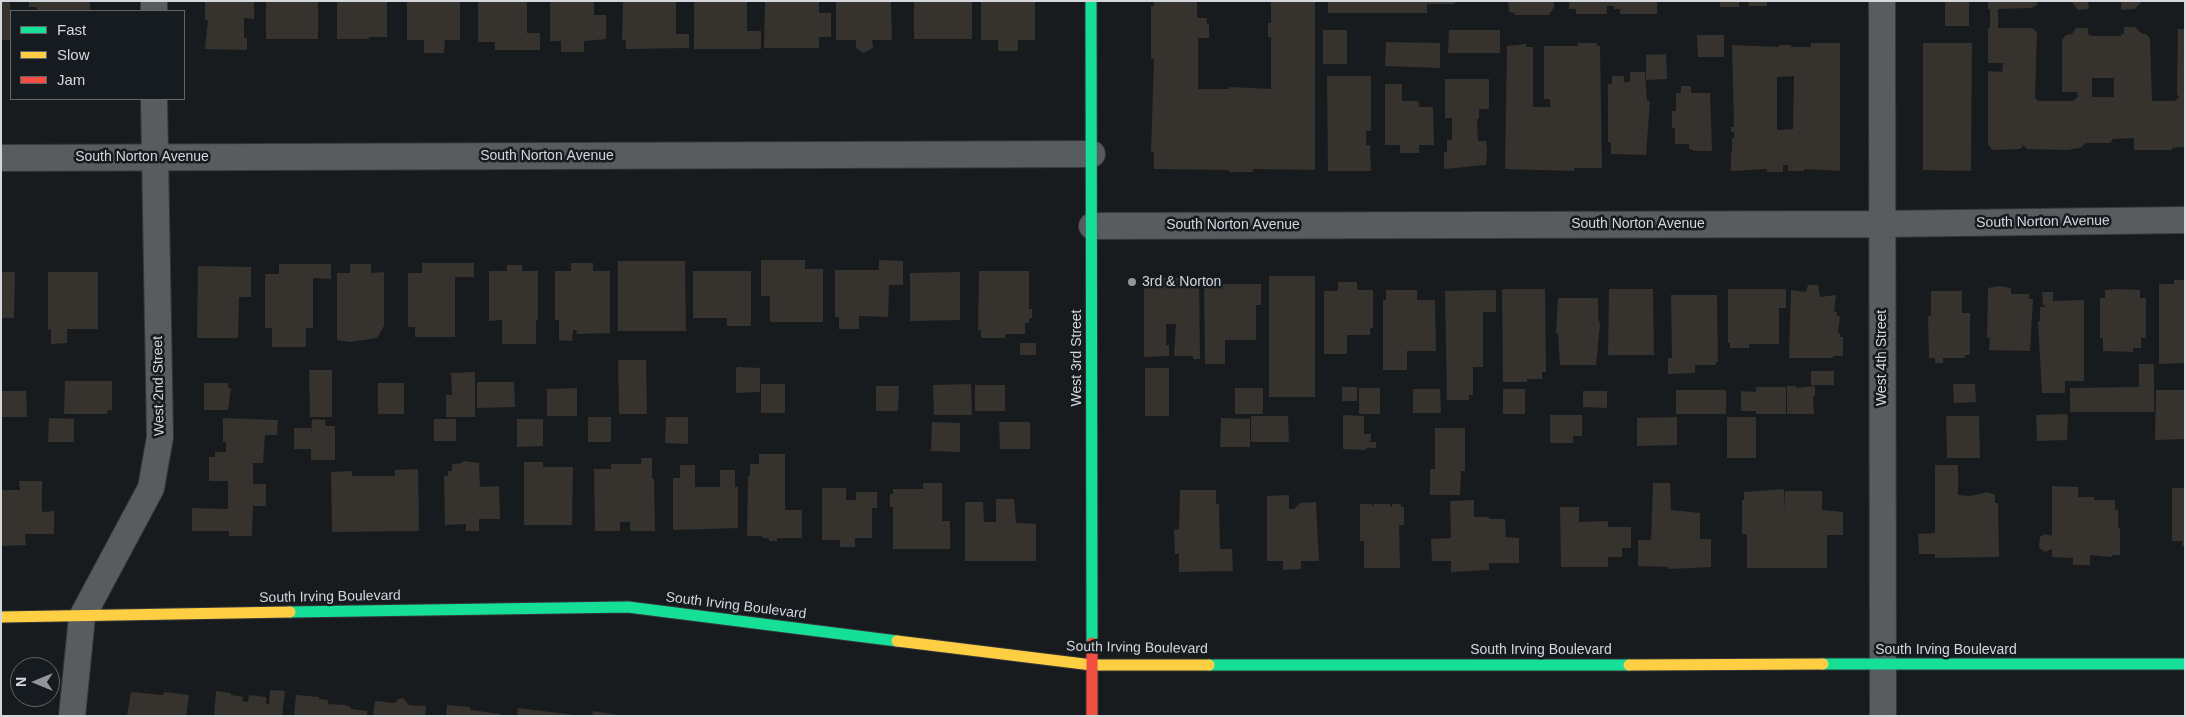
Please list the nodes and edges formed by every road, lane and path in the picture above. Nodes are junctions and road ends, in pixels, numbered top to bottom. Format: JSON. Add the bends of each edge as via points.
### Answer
{"nodes":[{"id":1,"x":1091,"y":1,"type":"edge"},
{"id":2,"x":1882,"y":1,"type":"edge"},
{"id":3,"x":154,"y":100,"type":"edge"},
{"id":4,"x":1092,"y":154,"type":"junction"},
{"id":5,"x":154,"y":157,"type":"junction"},
{"id":6,"x":1,"y":158,"type":"edge"},
{"id":7,"x":2185,"y":220,"type":"edge"},
{"id":8,"x":1881,"y":224,"type":"junction"},
{"id":9,"x":1092,"y":226,"type":"junction"},
{"id":10,"x":1,"y":617,"type":"edge"},
{"id":11,"x":82,"y":617,"type":"junction"},
{"id":12,"x":2185,"y":664,"type":"edge"},
{"id":13,"x":1092,"y":665,"type":"junction"},
{"id":14,"x":1883,"y":665,"type":"junction"},
{"id":15,"x":72,"y":716,"type":"edge"},
{"id":16,"x":1092,"y":716,"type":"edge"},
{"id":17,"x":1883,"y":716,"type":"edge"}],
"edges":[{"from":1,"to":4,"type":"street","name":"West 3rd Street"},
{"from":2,"to":8,"type":"street","name":"West 4th Street"},
{"from":3,"to":5,"type":"street","name":"West 2nd Street"},
{"from":4,"to":5,"type":"street","name":"South Norton Avenue"},
{"from":4,"to":9,"type":"street","name":"West 3rd Street"},
{"from":5,"to":6,"type":"street","name":"South Norton Avenue"},
{"from":5,"to":11,"type":"street","name":"West 2nd Street","via":[[160,437],[150,488]]},
{"from":7,"to":8,"type":"street","name":"South Norton Avenue"},
{"from":8,"to":9,"type":"street","name":"South Norton Avenue"},
{"from":8,"to":14,"type":"street","name":"West 4th Street"},
{"from":9,"to":13,"type":"street","name":"West 3rd Street"},
{"from":10,"to":11,"type":"street","name":"South Irving Boulevard"},
{"from":11,"to":13,"type":"street","name":"South Irving Boulevard","via":[[628,607]]},
{"from":11,"to":15,"type":"street","name":"West 2nd Street"},
{"from":12,"to":14,"type":"street","name":"South Irving Boulevard"},
{"from":13,"to":14,"type":"street","name":"South Irving Boulevard"},
{"from":13,"to":16,"type":"street","name":"West 3rd Street"},
{"from":14,"to":17,"type":"street","name":"West 4th Street"}]}
